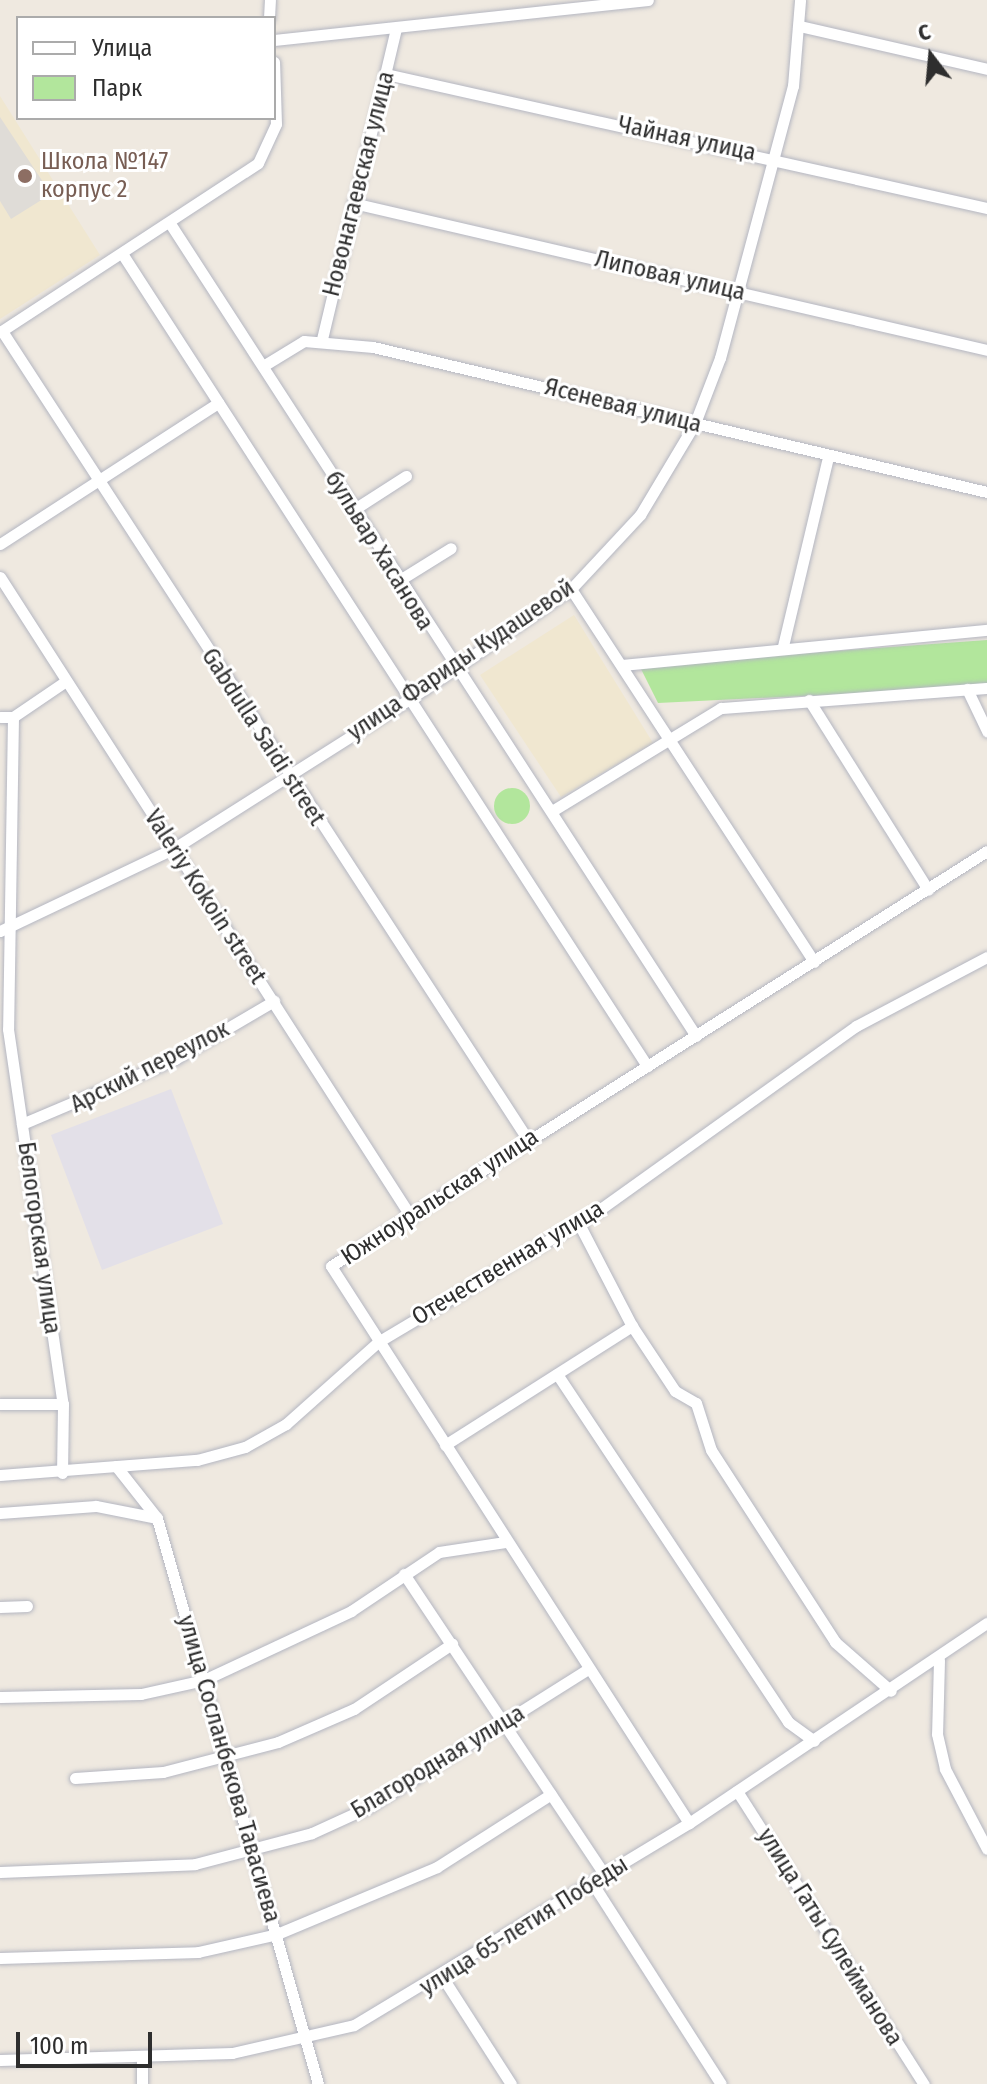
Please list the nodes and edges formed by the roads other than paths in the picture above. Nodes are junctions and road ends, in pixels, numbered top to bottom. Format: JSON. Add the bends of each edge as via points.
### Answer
{"nodes":[{"id":1,"x":648,"y":0,"type":"edge"},
{"id":2,"x":800,"y":0,"type":"edge"},
{"id":3,"x":556,"y":4,"type":"edge"},
{"id":4,"x":800,"y":26,"type":"junction"},
{"id":5,"x":396,"y":28,"type":"junction"},
{"id":6,"x":276,"y":40,"type":"edge"},
{"id":7,"x":987,"y":69,"type":"edge"},
{"id":8,"x":386,"y":74,"type":"junction"},
{"id":9,"x":276,"y":120,"type":"edge"},
{"id":10,"x":775,"y":158,"type":"junction"},
{"id":11,"x":353,"y":203,"type":"junction"},
{"id":12,"x":987,"y":208,"type":"edge"},
{"id":13,"x":171,"y":225,"type":"junction"},
{"id":14,"x":123,"y":255,"type":"junction"},
{"id":15,"x":741,"y":292,"type":"junction"},
{"id":16,"x":1,"y":331,"type":"edge"},
{"id":17,"x":322,"y":339,"type":"junction"},
{"id":18,"x":987,"y":350,"type":"edge"},
{"id":19,"x":263,"y":366,"type":"junction"},
{"id":20,"x":218,"y":403,"type":"junction"},
{"id":21,"x":695,"y":423,"type":"junction"},
{"id":22,"x":828,"y":457,"type":"junction"},
{"id":23,"x":406,"y":476,"type":"dead end"},
{"id":24,"x":98,"y":481,"type":"junction"},
{"id":25,"x":987,"y":492,"type":"edge"},
{"id":26,"x":353,"y":510,"type":"junction"},
{"id":27,"x":0,"y":544,"type":"edge"},
{"id":28,"x":451,"y":548,"type":"dead end"},
{"id":29,"x":0,"y":577,"type":"edge"},
{"id":30,"x":398,"y":581,"type":"junction"},
{"id":31,"x":571,"y":589,"type":"junction"},
{"id":32,"x":987,"y":630,"type":"edge"},
{"id":33,"x":783,"y":646,"type":"junction"},
{"id":34,"x":622,"y":665,"type":"junction"},
{"id":35,"x":453,"y":670,"type":"junction"},
{"id":36,"x":66,"y":681,"type":"junction"},
{"id":37,"x":987,"y":688,"type":"edge"},
{"id":38,"x":967,"y":689,"type":"junction"},
{"id":39,"x":408,"y":700,"type":"junction"},
{"id":40,"x":809,"y":700,"type":"junction"},
{"id":41,"x":0,"y":717,"type":"edge"},
{"id":42,"x":13,"y":717,"type":"junction"},
{"id":43,"x":987,"y":731,"type":"edge"},
{"id":44,"x":669,"y":737,"type":"junction"},
{"id":45,"x":288,"y":777,"type":"junction"},
{"id":46,"x":552,"y":811,"type":"junction"},
{"id":47,"x":173,"y":849,"type":"junction"},
{"id":48,"x":987,"y":851,"type":"edge"},
{"id":49,"x":928,"y":890,"type":"junction"},
{"id":50,"x":5,"y":930,"type":"edge"},
{"id":51,"x":987,"y":957,"type":"edge"},
{"id":52,"x":814,"y":962,"type":"junction"},
{"id":53,"x":274,"y":1001,"type":"junction"},
{"id":54,"x":696,"y":1036,"type":"junction"},
{"id":55,"x":647,"y":1066,"type":"junction"},
{"id":56,"x":22,"y":1124,"type":"junction"},
{"id":57,"x":528,"y":1140,"type":"junction"},
{"id":58,"x":411,"y":1217,"type":"junction"},
{"id":59,"x":578,"y":1222,"type":"junction"},
{"id":60,"x":632,"y":1326,"type":"junction"},
{"id":61,"x":378,"y":1342,"type":"junction"},
{"id":62,"x":557,"y":1374,"type":"junction"},
{"id":63,"x":0,"y":1404,"type":"edge"},
{"id":64,"x":63,"y":1404,"type":"junction"},
{"id":65,"x":445,"y":1445,"type":"junction"},
{"id":66,"x":116,"y":1466,"type":"junction"},
{"id":67,"x":62,"y":1473,"type":"junction"},
{"id":68,"x":0,"y":1475,"type":"edge"},
{"id":69,"x":0,"y":1513,"type":"edge"},
{"id":70,"x":157,"y":1518,"type":"junction"},
{"id":71,"x":505,"y":1542,"type":"junction"},
{"id":72,"x":404,"y":1574,"type":"junction"},
{"id":73,"x":27,"y":1606,"type":"dead end"},
{"id":74,"x":0,"y":1607,"type":"edge"},
{"id":75,"x":987,"y":1623,"type":"edge"},
{"id":76,"x":452,"y":1644,"type":"junction"},
{"id":77,"x":939,"y":1660,"type":"junction"},
{"id":78,"x":585,"y":1671,"type":"junction"},
{"id":79,"x":204,"y":1680,"type":"junction"},
{"id":80,"x":891,"y":1691,"type":"junction"},
{"id":81,"x":0,"y":1697,"type":"edge"},
{"id":82,"x":505,"y":1721,"type":"junction"},
{"id":83,"x":814,"y":1741,"type":"junction"},
{"id":84,"x":226,"y":1759,"type":"junction"},
{"id":85,"x":75,"y":1778,"type":"dead end"},
{"id":86,"x":737,"y":1791,"type":"junction"},
{"id":87,"x":551,"y":1794,"type":"junction"},
{"id":88,"x":689,"y":1823,"type":"junction"},
{"id":89,"x":987,"y":1849,"type":"edge"},
{"id":90,"x":254,"y":1852,"type":"junction"},
{"id":91,"x":0,"y":1872,"type":"edge"},
{"id":92,"x":605,"y":1875,"type":"junction"},
{"id":93,"x":593,"y":1884,"type":"junction"},
{"id":94,"x":277,"y":1934,"type":"junction"},
{"id":95,"x":0,"y":1958,"type":"edge"},
{"id":96,"x":443,"y":1978,"type":"junction"},
{"id":97,"x":306,"y":2040,"type":"junction"},
{"id":98,"x":142,"y":2059,"type":"junction"},
{"id":99,"x":0,"y":2060,"type":"edge"},
{"id":100,"x":142,"y":2084,"type":"edge"},
{"id":101,"x":318,"y":2084,"type":"edge"},
{"id":102,"x":511,"y":2084,"type":"edge"},
{"id":103,"x":721,"y":2084,"type":"edge"},
{"id":104,"x":924,"y":2084,"type":"edge"}],
"edges":[{"from":1,"to":3,"type":"street"},
{"from":2,"to":4,"type":"street","name":"улица Фариды Кудашевой"},
{"from":3,"to":5,"type":"street"},
{"from":4,"to":7,"type":"street"},
{"from":4,"to":10,"type":"street","name":"улица Фариды Кудашевой"},
{"from":5,"to":6,"type":"street"},
{"from":5,"to":8,"type":"street","name":"Новонагаевская улица"},
{"from":8,"to":10,"type":"street","name":"Чайная улица"},
{"from":8,"to":11,"type":"street","name":"Новонагаевская улица"},
{"from":9,"to":13,"type":"street","via":[[258,163]]},
{"from":10,"to":12,"type":"street","name":"Чайная улица"},
{"from":10,"to":15,"type":"street","name":"улица Фариды Кудашевой"},
{"from":11,"to":15,"type":"street","name":"Липовая улица"},
{"from":11,"to":17,"type":"street","name":"Новонагаевская улица"},
{"from":13,"to":14,"type":"street"},
{"from":13,"to":19,"type":"street","name":"бульвар Хасанова"},
{"from":14,"to":16,"type":"street"},
{"from":14,"to":20,"type":"street"},
{"from":15,"to":18,"type":"street","name":"Липовая улица"},
{"from":15,"to":21,"type":"street","name":"улица Фариды Кудашевой"},
{"from":16,"to":24,"type":"street","name":"Gabdulla Saidi street"},
{"from":17,"to":19,"type":"street","via":[[304,341]]},
{"from":17,"to":21,"type":"street","name":"Ясеневая улица"},
{"from":19,"to":26,"type":"street","name":"бульвар Хасанова"},
{"from":20,"to":24,"type":"street"},
{"from":20,"to":39,"type":"street"},
{"from":21,"to":22,"type":"street","name":"Ясеневая улица"},
{"from":21,"to":31,"type":"street","name":"улица Фариды Кудашевой","via":[[640,515]]},
{"from":22,"to":25,"type":"street","name":"Ясеневая улица"},
{"from":22,"to":33,"type":"street"},
{"from":23,"to":26,"type":"street"},
{"from":24,"to":27,"type":"street"},
{"from":24,"to":45,"type":"street","name":"Gabdulla Saidi street"},
{"from":26,"to":30,"type":"street","name":"бульвар Хасанова"},
{"from":28,"to":30,"type":"street"},
{"from":29,"to":36,"type":"street","name":"Valeriy Kokoin street"},
{"from":30,"to":35,"type":"street","name":"бульвар Хасанова"},
{"from":31,"to":34,"type":"street"},
{"from":31,"to":35,"type":"street","name":"улица Фариды Кудашевой"},
{"from":32,"to":33,"type":"street"},
{"from":33,"to":34,"type":"street"},
{"from":34,"to":44,"type":"street"},
{"from":35,"to":39,"type":"street","name":"улица Фариды Кудашевой"},
{"from":35,"to":46,"type":"street","name":"бульвар Хасанова"},
{"from":36,"to":42,"type":"street"},
{"from":36,"to":47,"type":"street","name":"Valeriy Kokoin street"},
{"from":37,"to":38,"type":"street"},
{"from":38,"to":40,"type":"street"},
{"from":38,"to":43,"type":"street"},
{"from":39,"to":45,"type":"street","name":"улица Фариды Кудашевой"},
{"from":39,"to":55,"type":"street"},
{"from":40,"to":44,"type":"street","via":[[721,708]]},
{"from":40,"to":49,"type":"street"},
{"from":41,"to":42,"type":"street"},
{"from":42,"to":50,"type":"street","name":"Белогорская улица"},
{"from":44,"to":46,"type":"street"},
{"from":44,"to":52,"type":"street"},
{"from":45,"to":47,"type":"street","name":"улица Фариды Кудашевой"},
{"from":45,"to":57,"type":"street","name":"Gabdulla Saidi street"},
{"from":46,"to":54,"type":"street","name":"бульвар Хасанова"},
{"from":47,"to":50,"type":"street","name":"улица Фариды Кудашевой"},
{"from":47,"to":53,"type":"street","name":"Valeriy Kokoin street"},
{"from":48,"to":49,"type":"street","name":"Южноуральская улица"},
{"from":49,"to":52,"type":"street","name":"Южноуральская улица"},
{"from":50,"to":56,"type":"street","name":"Белогорская улица","via":[[8,1029]]},
{"from":51,"to":59,"type":"street","name":"Отечественная улица","via":[[856,1026]]},
{"from":52,"to":54,"type":"street","name":"Южноуральская улица"},
{"from":53,"to":56,"type":"street","name":"Арский переулок","via":[[162,1065]]},
{"from":53,"to":58,"type":"street","name":"Valeriy Kokoin street"},
{"from":54,"to":55,"type":"street","name":"Южноуральская улица"},
{"from":55,"to":57,"type":"street","name":"Южноуральская улица"},
{"from":56,"to":64,"type":"street","name":"Белогорская улица"},
{"from":57,"to":58,"type":"street","name":"Южноуральская улица"},
{"from":58,"to":61,"type":"street","name":"Южноуральская улица","via":[[331,1266]]},
{"from":59,"to":60,"type":"street"},
{"from":59,"to":61,"type":"street","name":"Отечественная улица"},
{"from":60,"to":62,"type":"street"},
{"from":60,"to":80,"type":"street","via":[[675,1391],[696,1403],[711,1450],[835,1642]]},
{"from":61,"to":65,"type":"street","name":"Южноуральская улица"},
{"from":61,"to":66,"type":"street","name":"Отечественная улица","via":[[286,1424],[245,1447],[197,1460]]},
{"from":62,"to":65,"type":"street"},
{"from":62,"to":83,"type":"street","via":[[788,1722]]},
{"from":63,"to":64,"type":"street"},
{"from":64,"to":67,"type":"street","name":"Белогорская улица"},
{"from":65,"to":71,"type":"street","name":"Южноуральская улица"},
{"from":66,"to":67,"type":"street","name":"Отечественная улица"},
{"from":66,"to":70,"type":"street","name":"улица Сосланбекова Тавасиева"},
{"from":67,"to":68,"type":"street","name":"Отечественная улица"},
{"from":69,"to":70,"type":"street","via":[[96,1506]]},
{"from":70,"to":79,"type":"street","name":"улица Сосланбекова Тавасиева"},
{"from":71,"to":72,"type":"street","via":[[439,1552]]},
{"from":71,"to":78,"type":"street","name":"Южноуральская улица"},
{"from":72,"to":76,"type":"street"},
{"from":72,"to":79,"type":"street","via":[[300,1639]]},
{"from":73,"to":74,"type":"street"},
{"from":75,"to":77,"type":"street","name":"улица 65-летия Победы"},
{"from":76,"to":82,"type":"street"},
{"from":76,"to":84,"type":"street","via":[[354,1709]]},
{"from":77,"to":80,"type":"street","name":"улица 65-летия Победы"},
{"from":77,"to":89,"type":"street","via":[[936,1722],[945,1769]]},
{"from":78,"to":82,"type":"street","name":"Благородная улица"},
{"from":78,"to":88,"type":"street","name":"Южноуральская улица"},
{"from":79,"to":81,"type":"street","via":[[141,1694]]},
{"from":79,"to":84,"type":"street","name":"улица Сосланбекова Тавасиева"},
{"from":80,"to":83,"type":"street","name":"улица 65-летия Победы"},
{"from":82,"to":87,"type":"street"},
{"from":82,"to":90,"type":"street","name":"Благородная улица","via":[[369,1807]]},
{"from":83,"to":86,"type":"street","name":"улица 65-летия Победы"},
{"from":84,"to":85,"type":"street"},
{"from":84,"to":90,"type":"street","name":"улица Сосланбекова Тавасиева"},
{"from":86,"to":88,"type":"street","name":"улица 65-летия Победы"},
{"from":86,"to":104,"type":"street","name":"улица Гаты Сулейманова"},
{"from":87,"to":92,"type":"street"},
{"from":87,"to":94,"type":"street","via":[[437,1867]]},
{"from":88,"to":92,"type":"street","name":"улица 65-летия Победы"},
{"from":90,"to":91,"type":"street","name":"Благородная улица","via":[[136,1871]]},
{"from":90,"to":94,"type":"street","name":"улица Сосланбекова Тавасиева"},
{"from":92,"to":93,"type":"street","name":"улица 65-летия Победы"},
{"from":93,"to":96,"type":"street","name":"улица 65-летия Победы"},
{"from":93,"to":103,"type":"street"},
{"from":94,"to":95,"type":"street","via":[[198,1952]]},
{"from":94,"to":97,"type":"street","name":"улица Сосланбекова Тавасиева"},
{"from":96,"to":97,"type":"street","name":"улица 65-летия Победы","via":[[354,2025]]},
{"from":96,"to":102,"type":"street"},
{"from":97,"to":98,"type":"street","name":"улица 65-летия Победы"},
{"from":97,"to":101,"type":"street","name":"улица Сосланбекова Тавасиева"},
{"from":98,"to":99,"type":"street","name":"улица 65-летия Победы"},
{"from":98,"to":100,"type":"street"}]}
